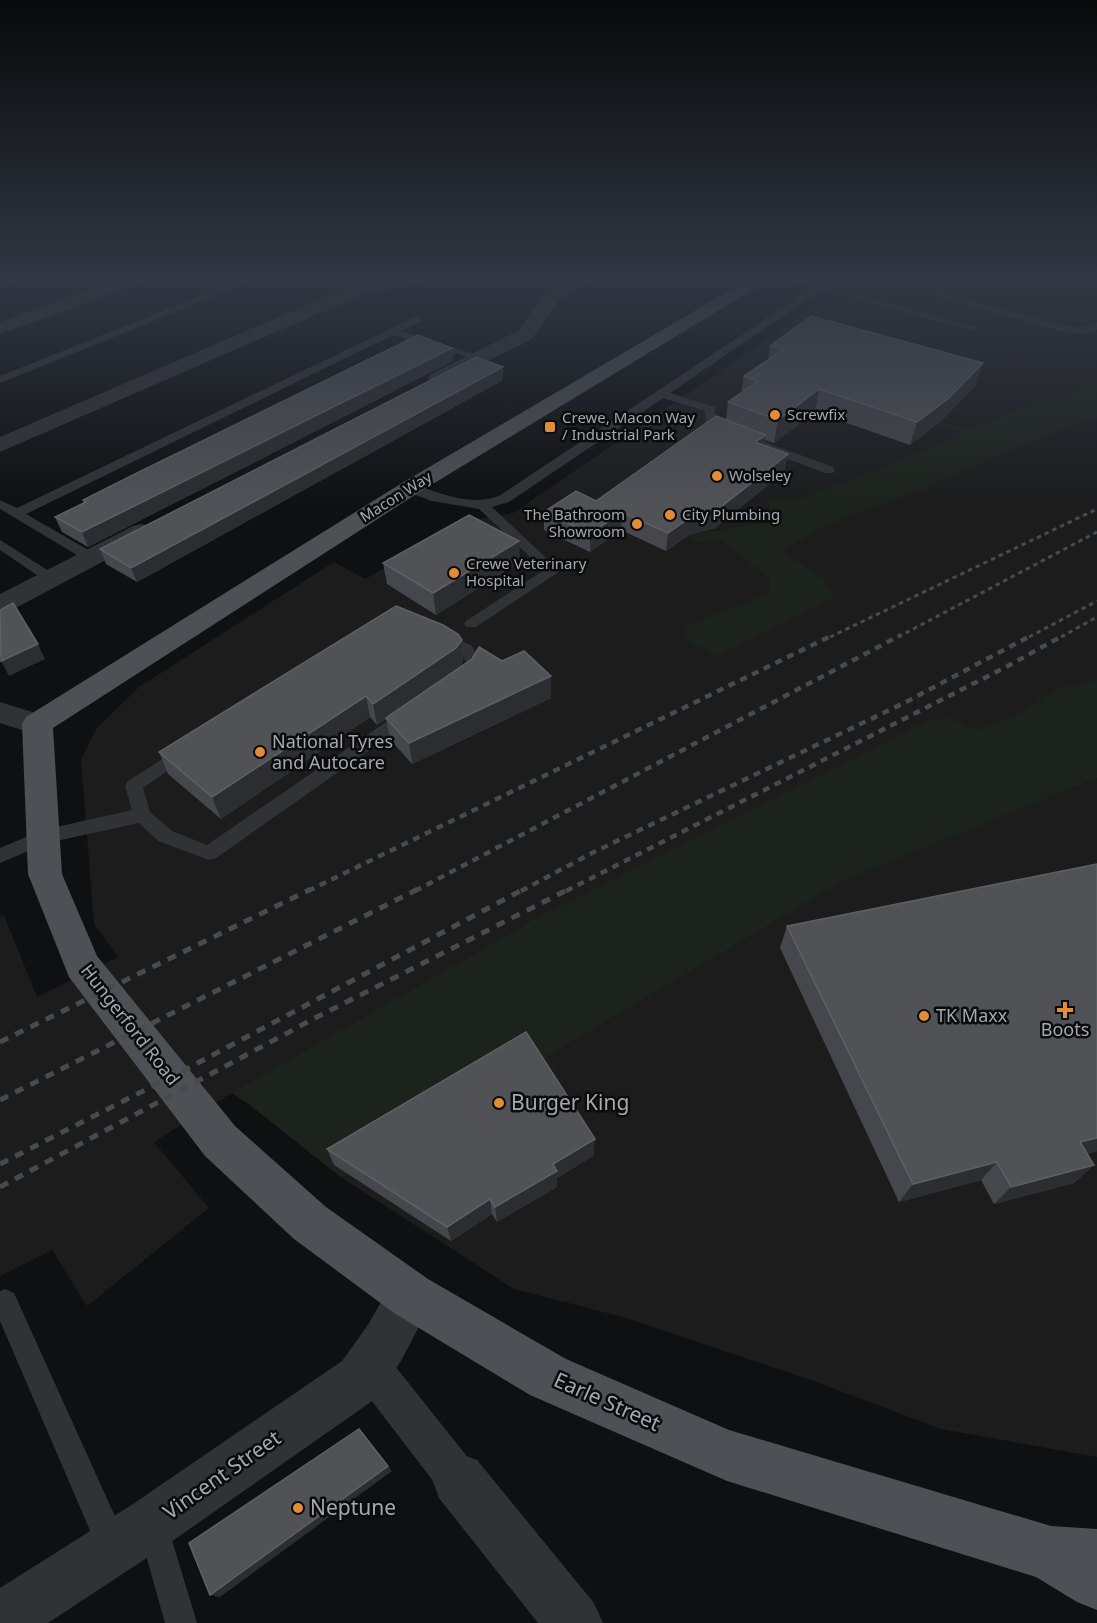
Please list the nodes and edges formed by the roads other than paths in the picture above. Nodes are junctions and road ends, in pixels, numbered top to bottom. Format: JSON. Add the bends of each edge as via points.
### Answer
{"nodes":[{"id":1,"x":63,"y":355,"type":"edge"},
{"id":2,"x":208,"y":355,"type":"edge"},
{"id":3,"x":345,"y":355,"type":"edge"},
{"id":4,"x":470,"y":355,"type":"edge"},
{"id":5,"x":483,"y":355,"type":"edge"},
{"id":6,"x":634,"y":355,"type":"edge"},
{"id":7,"x":718,"y":355,"type":"edge"},
{"id":8,"x":478,"y":357,"type":"junction"},
{"id":9,"x":0,"y":380,"type":"edge"},
{"id":10,"x":418,"y":388,"type":"edge"},
{"id":11,"x":660,"y":393,"type":"junction"},
{"id":12,"x":0,"y":445,"type":"edge"},
{"id":13,"x":829,"y":470,"type":"dead end"},
{"id":14,"x":410,"y":488,"type":"junction"},
{"id":15,"x":0,"y":504,"type":"edge"},
{"id":16,"x":483,"y":506,"type":"junction"},
{"id":17,"x":15,"y":513,"type":"junction"},
{"id":18,"x":166,"y":519,"type":"edge"},
{"id":19,"x":0,"y":544,"type":"edge"},
{"id":20,"x":92,"y":558,"type":"junction"},
{"id":21,"x":52,"y":579,"type":"junction"},
{"id":22,"x":0,"y":606,"type":"edge"},
{"id":23,"x":471,"y":624,"type":"dead end"},
{"id":24,"x":424,"y":629,"type":"edge"},
{"id":25,"x":447,"y":688,"type":"edge"},
{"id":26,"x":418,"y":708,"type":"edge"},
{"id":27,"x":0,"y":712,"type":"edge"},
{"id":28,"x":37,"y":724,"type":"junction"},
{"id":29,"x":192,"y":746,"type":"edge"},
{"id":30,"x":142,"y":815,"type":"junction"},
{"id":31,"x":43,"y":837,"type":"junction"},
{"id":32,"x":0,"y":856,"type":"edge"},
{"id":33,"x":220,"y":1141,"type":"joint"},
{"id":34,"x":411,"y":1296,"type":"junction"},
{"id":35,"x":0,"y":1304,"type":"edge"},
{"id":36,"x":369,"y":1365,"type":"junction"},
{"id":37,"x":458,"y":1479,"type":"joint"},
{"id":38,"x":133,"y":1535,"type":"junction"},
{"id":39,"x":1074,"y":1556,"type":"edge"},
{"id":40,"x":1097,"y":1582,"type":"edge"},
{"id":41,"x":0,"y":1621,"type":"edge"},
{"id":42,"x":181,"y":1623,"type":"edge"},
{"id":43,"x":574,"y":1623,"type":"edge"}],
"edges":[{"from":1,"to":9,"type":"lane"},
{"from":2,"to":12,"type":"street"},
{"from":3,"to":17,"type":"lane"},
{"from":4,"to":8,"type":"lane"},
{"from":5,"to":8,"type":"street"},
{"from":6,"to":14,"type":"main road","name":"Macon Way"},
{"from":7,"to":11,"type":"lane"},
{"from":8,"to":10,"type":"street"},
{"from":11,"to":13,"type":"lane","via":[[711,409],[710,426]]},
{"from":11,"to":16,"type":"lane","via":[[504,499]]},
{"from":14,"to":16,"type":"lane","via":[[437,498]]},
{"from":14,"to":28,"type":"main road","name":"Macon Way"},
{"from":15,"to":17,"type":"lane"},
{"from":16,"to":23,"type":"lane","via":[[553,571]]},
{"from":17,"to":20,"type":"lane"},
{"from":18,"to":20,"type":"street"},
{"from":19,"to":21,"type":"lane"},
{"from":20,"to":21,"type":"street"},
{"from":21,"to":22,"type":"street"},
{"from":24,"to":25,"type":"lane","via":[[466,648],[474,662],[466,675]]},
{"from":26,"to":30,"type":"lane","via":[[209,853],[165,836]]},
{"from":27,"to":28,"type":"street"},
{"from":28,"to":31,"type":"main road","name":"Hungerford Road"},
{"from":29,"to":30,"type":"lane","via":[[134,786]]},
{"from":30,"to":31,"type":"lane"},
{"from":31,"to":32,"type":"lane"},
{"from":31,"to":33,"type":"main road","name":"Hungerford Road","via":[[45,874],[82,966]]},
{"from":33,"to":34,"type":"main road","name":"Earle Street","via":[[310,1224]]},
{"from":34,"to":36,"type":"street","name":"Vincent Street"},
{"from":34,"to":39,"type":"main road","name":"Earle Street","via":[[548,1377],[727,1455]]},
{"from":35,"to":38,"type":"lane","via":[[5,1302]]},
{"from":36,"to":37,"type":"street"},
{"from":36,"to":38,"type":"street","name":"Vincent Street","via":[[360,1379]]},
{"from":37,"to":43,"type":"street"},
{"from":38,"to":41,"type":"street","name":"Vincent Street"},
{"from":38,"to":42,"type":"lane"},
{"from":39,"to":40,"type":"main road","name":"Earle Street"}]}
